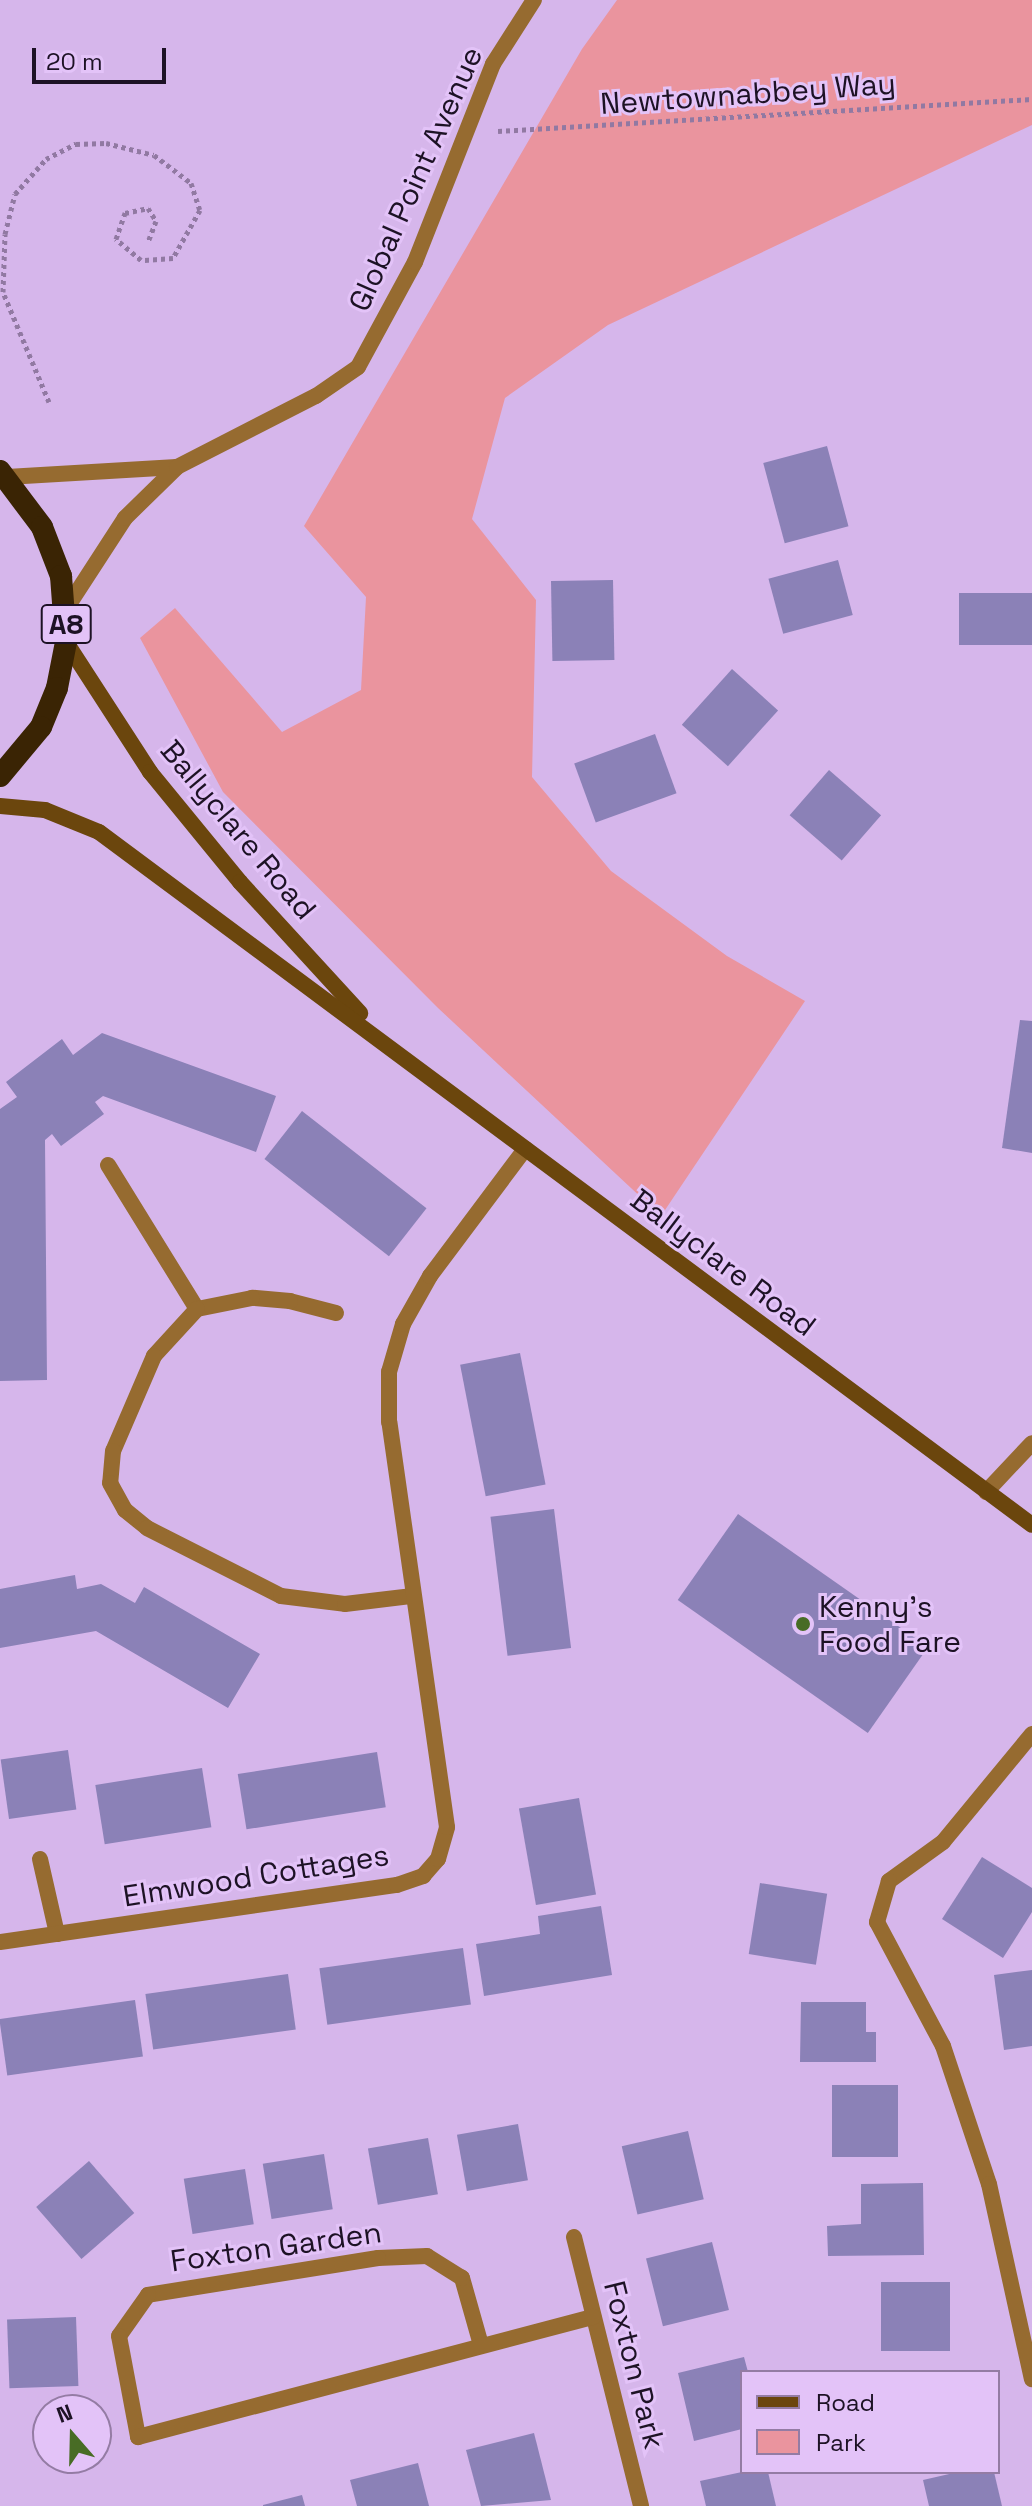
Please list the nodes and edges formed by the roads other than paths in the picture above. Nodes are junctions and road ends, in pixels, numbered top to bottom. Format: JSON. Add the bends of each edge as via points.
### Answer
{"nodes":[{"id":1,"x":534,"y":0,"type":"edge"},
{"id":2,"x":177,"y":467,"type":"junction"},
{"id":3,"x":4,"y":474,"type":"edge"},
{"id":4,"x":66,"y":609,"type":"junction"},
{"id":5,"x":66,"y":642,"type":"junction"},
{"id":6,"x":0,"y":776,"type":"edge"},
{"id":7,"x":0,"y":806,"type":"edge"},
{"id":8,"x":385,"y":1040,"type":"junction"},
{"id":9,"x":525,"y":1149,"type":"junction"},
{"id":10,"x":108,"y":1165,"type":"dead end"},
{"id":11,"x":197,"y":1309,"type":"junction"},
{"id":12,"x":336,"y":1313,"type":"dead end"},
{"id":13,"x":1032,"y":1443,"type":"edge"},
{"id":14,"x":986,"y":1492,"type":"junction"},
{"id":15,"x":1032,"y":1525,"type":"edge"},
{"id":16,"x":411,"y":1596,"type":"junction"},
{"id":17,"x":1032,"y":1734,"type":"edge"},
{"id":18,"x":40,"y":1859,"type":"dead end"},
{"id":19,"x":57,"y":1934,"type":"junction"},
{"id":20,"x":0,"y":1942,"type":"edge"},
{"id":21,"x":574,"y":2237,"type":"dead end"},
{"id":22,"x":593,"y":2317,"type":"junction"},
{"id":23,"x":481,"y":2345,"type":"junction"},
{"id":24,"x":1032,"y":2379,"type":"edge"},
{"id":25,"x":641,"y":2506,"type":"edge"}],
"edges":[{"from":1,"to":2,"type":"street","name":"Global Point Avenue","via":[[493,64],[415,262],[358,367],[316,396]]},
{"from":2,"to":3,"type":"street","name":"Global Point Avenue"},
{"from":2,"to":4,"type":"street","name":"Global Point Avenue","via":[[125,518]]},
{"from":3,"to":4,"type":"highway","number":"A8","via":[[42,527],[61,576]]},
{"from":4,"to":5,"type":"highway","number":"A8"},
{"from":5,"to":6,"type":"highway","number":"A8","via":[[57,688],[41,727]]},
{"from":5,"to":8,"type":"main road","name":"Ballyclare Road","via":[[150,772],[240,882]]},
{"from":7,"to":8,"type":"main road","name":"Ballyclare Road","via":[[45,810],[99,832]]},
{"from":8,"to":9,"type":"main road","name":"Ballyclare Road"},
{"from":9,"to":14,"type":"main road","name":"Ballyclare Road"},
{"from":9,"to":16,"type":"street","name":"Elmwood Cottages","via":[[430,1276],[403,1324],[389,1372],[389,1422]]},
{"from":10,"to":11,"type":"street"},
{"from":11,"to":12,"type":"street","via":[[252,1298]]},
{"from":11,"to":16,"type":"street","via":[[154,1356],[113,1451],[110,1483],[125,1510],[147,1528],[281,1596],[345,1604]]},
{"from":13,"to":14,"type":"street"},
{"from":14,"to":15,"type":"main road","name":"Ballyclare Road"},
{"from":16,"to":19,"type":"street","name":"Elmwood Cottages","via":[[447,1827],[438,1859],[423,1876],[397,1885]]},
{"from":17,"to":24,"type":"street","via":[[943,1842],[889,1881],[877,1922],[943,2046],[989,2184]]},
{"from":18,"to":19,"type":"street"},
{"from":19,"to":20,"type":"street","name":"Elmwood Cottages"},
{"from":21,"to":22,"type":"street","name":"Foxton Park"},
{"from":22,"to":23,"type":"street","name":"Foxton Garden"},
{"from":22,"to":25,"type":"street","name":"Foxton Park"},
{"from":23,"to":23,"type":"street","name":"Foxton Garden","via":[[138,2437],[119,2336],[148,2295],[378,2258],[427,2256],[462,2278]]}]}
